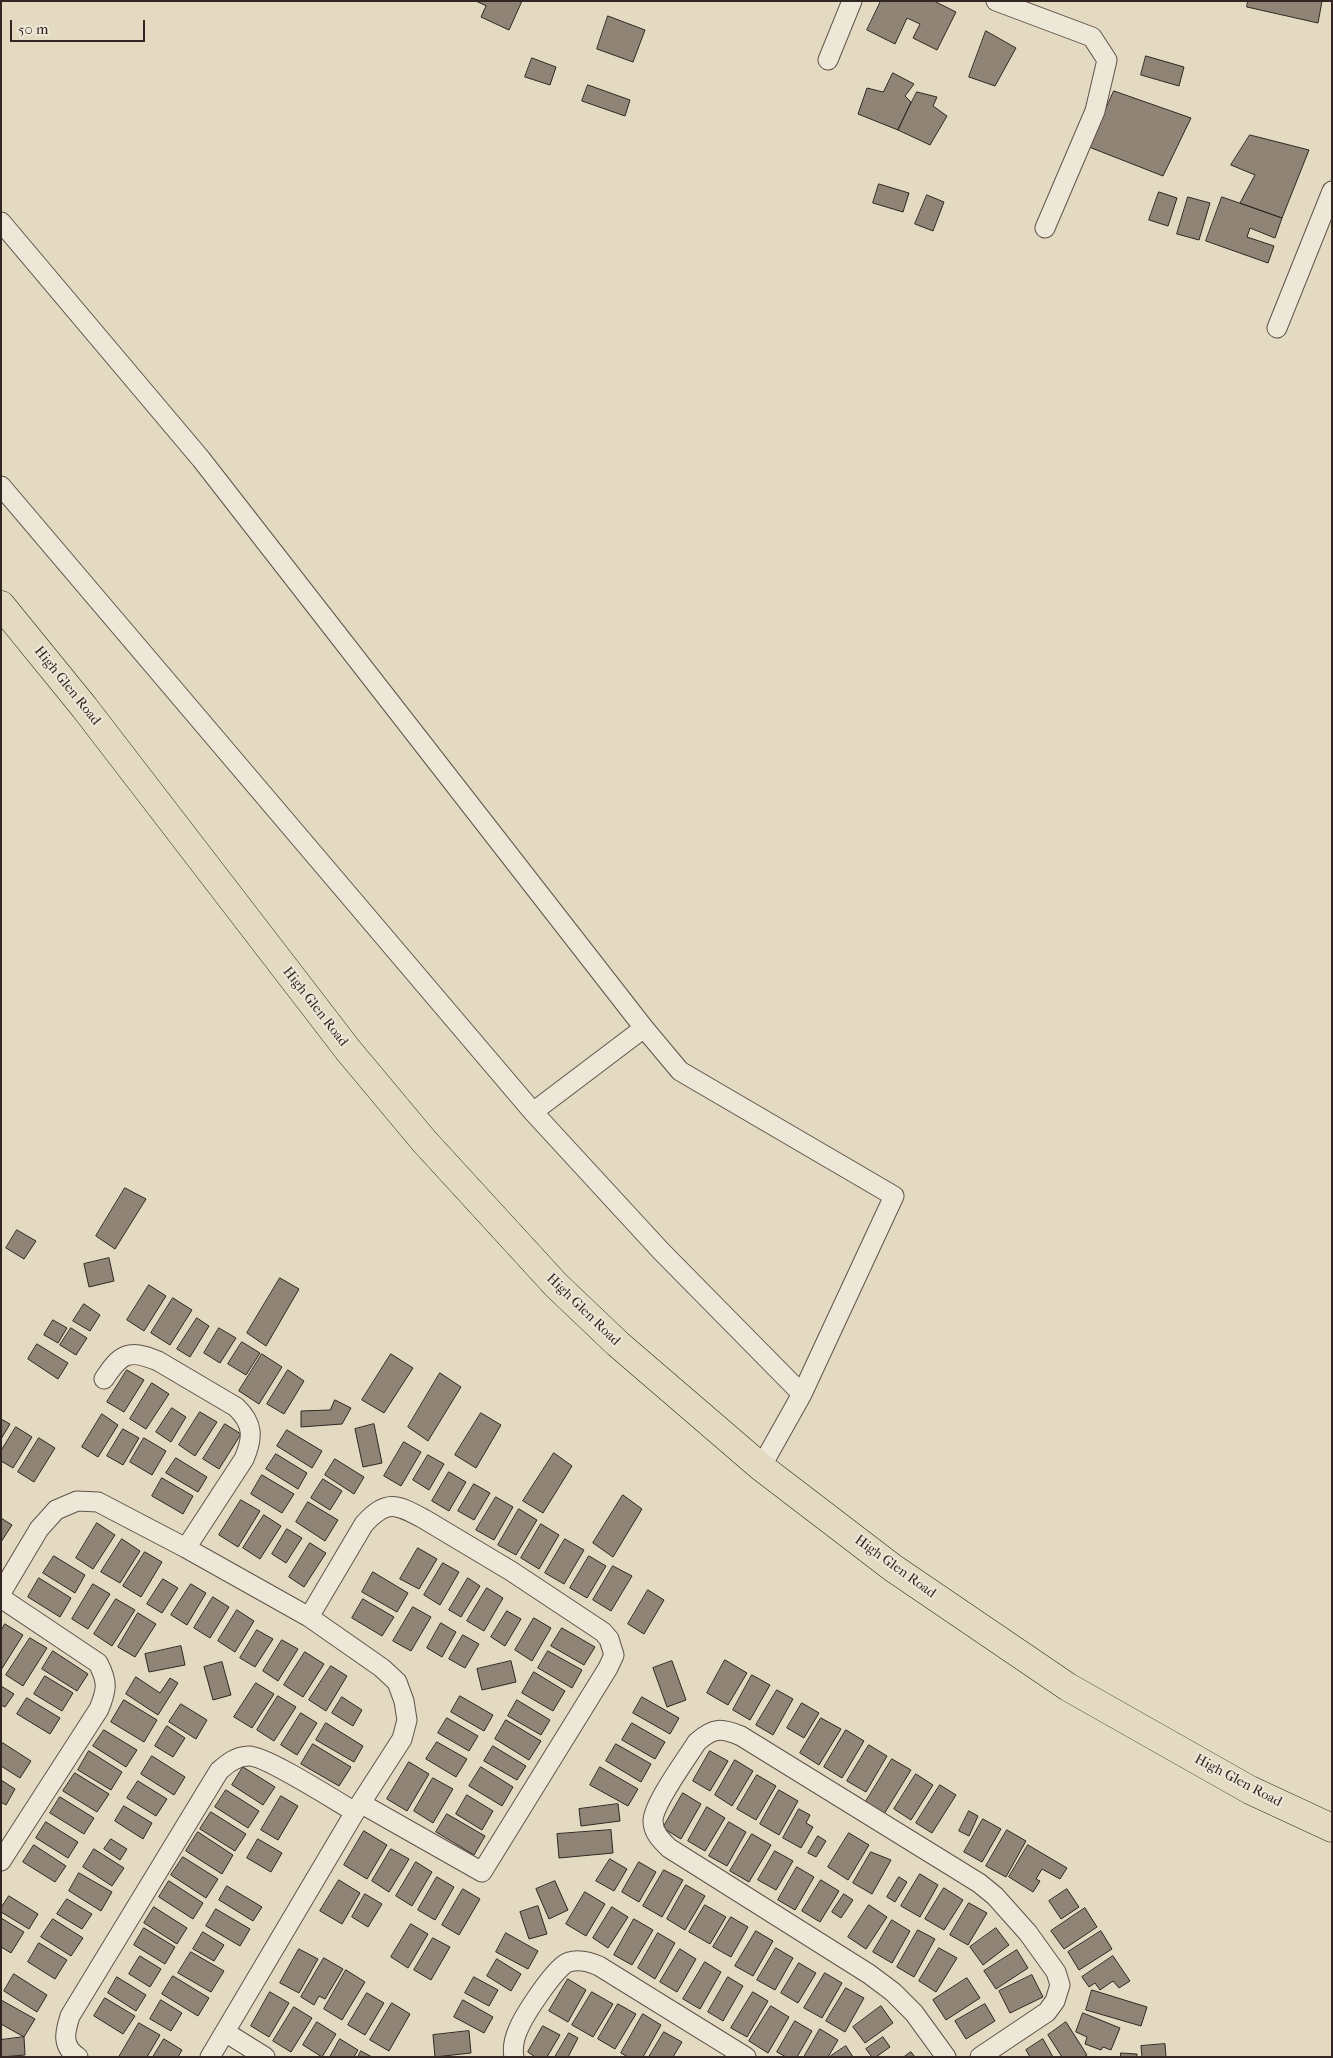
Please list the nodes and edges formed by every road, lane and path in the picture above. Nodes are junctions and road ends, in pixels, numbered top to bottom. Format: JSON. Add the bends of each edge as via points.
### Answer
{"nodes":[{"id":1,"x":852,"y":1,"type":"edge"},
{"id":2,"x":996,"y":1,"type":"edge"},
{"id":3,"x":1032,"y":8,"type":"edge"},
{"id":4,"x":828,"y":60,"type":"dead end"},
{"id":5,"x":1332,"y":191,"type":"edge"},
{"id":6,"x":1,"y":222,"type":"edge"},
{"id":7,"x":1045,"y":228,"type":"dead end"},
{"id":8,"x":1277,"y":328,"type":"dead end"},
{"id":9,"x":1,"y":486,"type":"edge"},
{"id":10,"x":1,"y":605,"type":"edge"},
{"id":11,"x":644,"y":1028,"type":"junction"},
{"id":12,"x":533,"y":1112,"type":"junction"},
{"id":13,"x":104,"y":1379,"type":"dead end"},
{"id":14,"x":802,"y":1394,"type":"junction"},
{"id":15,"x":761,"y":1467,"type":"junction"},
{"id":16,"x":186,"y":1548,"type":"junction"},
{"id":17,"x":1,"y":1593,"type":"edge"},
{"id":18,"x":1,"y":1598,"type":"edge"},
{"id":19,"x":309,"y":1616,"type":"junction"},
{"id":20,"x":358,"y":1808,"type":"junction"},
{"id":21,"x":1332,"y":1828,"type":"edge"},
{"id":22,"x":1,"y":1861,"type":"edge"},
{"id":23,"x":225,"y":2032,"type":"junction"},
{"id":24,"x":78,"y":2057,"type":"edge"},
{"id":25,"x":210,"y":2057,"type":"edge"},
{"id":26,"x":265,"y":2057,"type":"edge"},
{"id":27,"x":514,"y":2057,"type":"edge"},
{"id":28,"x":746,"y":2057,"type":"edge"},
{"id":29,"x":946,"y":2057,"type":"edge"},
{"id":30,"x":980,"y":2057,"type":"edge"}],
"edges":[{"from":1,"to":4,"type":"street"},
{"from":2,"to":3,"type":"street"},
{"from":3,"to":7,"type":"street","via":[[1092,37],[1107,60],[1095,110]]},
{"from":5,"to":8,"type":"street"},
{"from":6,"to":11,"type":"street","via":[[201,459]]},
{"from":9,"to":12,"type":"street"},
{"from":10,"to":15,"type":"main road","name":"High Glen Road","via":[[84,707],[348,1050],[424,1141],[577,1305]]},
{"from":11,"to":12,"type":"street"},
{"from":11,"to":14,"type":"street","via":[[680,1071],[894,1196]]},
{"from":12,"to":14,"type":"street","via":[[661,1251]]},
{"from":13,"to":16,"type":"street","via":[[122,1356],[132,1353],[145,1356],[236,1407],[246,1416],[251,1430],[250,1446]]},
{"from":14,"to":15,"type":"street"},
{"from":15,"to":21,"type":"main road","name":"High Glen Road","via":[[893,1568],[1068,1687],[1250,1790]]},
{"from":16,"to":17,"type":"street","via":[[98,1502],[77,1501],[56,1510],[39,1528]]},
{"from":16,"to":19,"type":"street"},
{"from":18,"to":22,"type":"street","via":[[98,1663],[105,1676],[106,1691],[99,1709]]},
{"from":19,"to":20,"type":"street","via":[[382,1668],[397,1682],[404,1701],[407,1720],[402,1739]]},
{"from":19,"to":20,"type":"street","via":[[364,1524],[384,1507],[394,1507],[424,1519],[556,1600],[603,1632],[613,1647],[614,1655],[608,1668],[482,1872]]},
{"from":20,"to":23,"type":"street"},
{"from":20,"to":24,"type":"street","via":[[268,1762],[249,1756],[231,1760],[219,1771],[70,2016],[65,2032],[67,2044]]},
{"from":23,"to":25,"type":"street"},
{"from":23,"to":26,"type":"street"},
{"from":27,"to":28,"type":"street","via":[[512,2048],[518,2029],[554,1972],[568,1962],[586,1961],[600,1966]]},
{"from":29,"to":30,"type":"street","via":[[894,1992],[669,1848],[658,1837],[653,1821],[659,1803],[697,1742],[706,1734],[717,1730],[741,1736],[979,1883],[1010,1911],[1056,1972],[1060,1985],[1047,2012]]}]}
